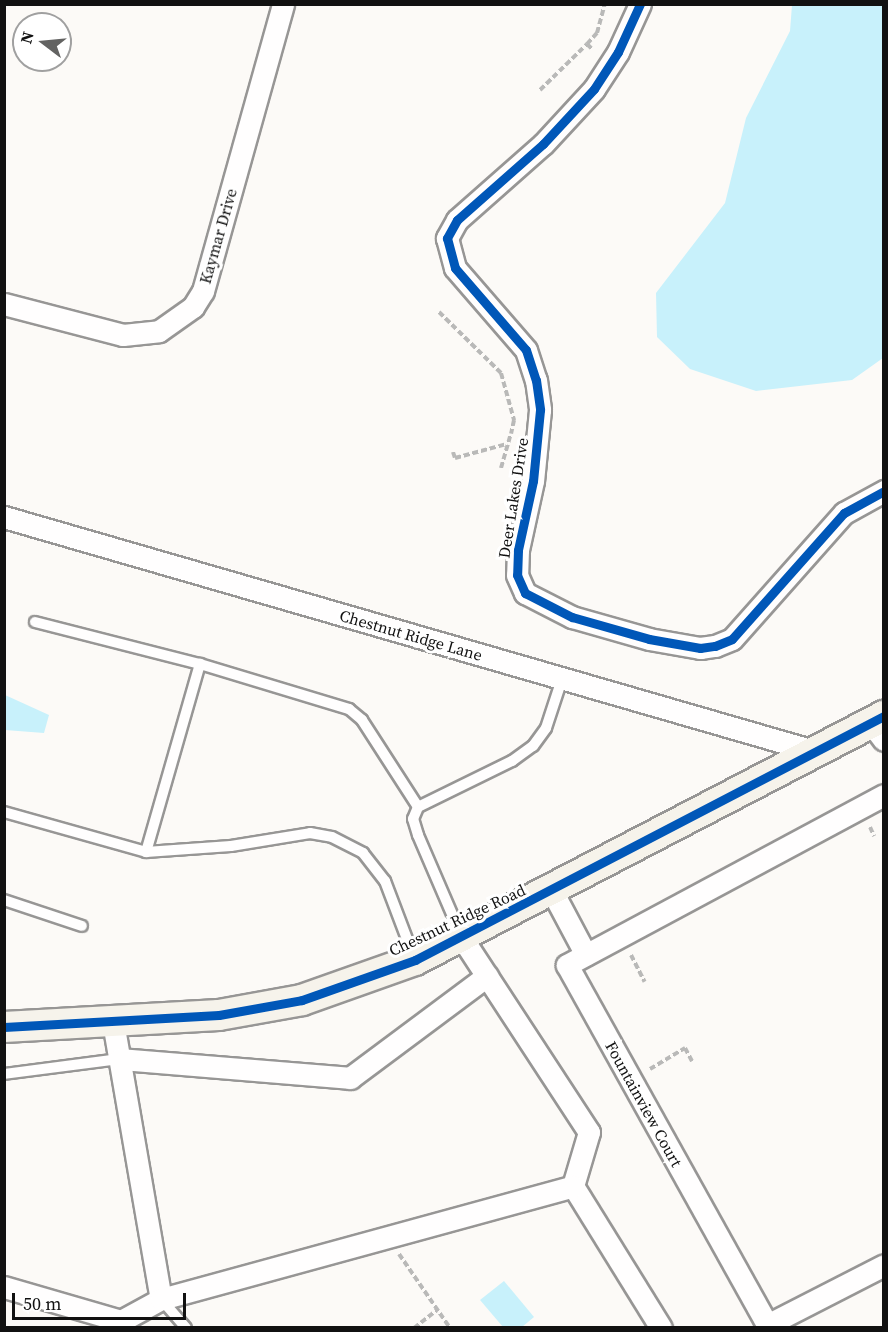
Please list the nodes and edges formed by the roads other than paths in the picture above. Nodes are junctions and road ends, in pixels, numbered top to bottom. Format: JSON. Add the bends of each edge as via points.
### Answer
{"nodes":[{"id":1,"x":283,"y":4,"type":"edge"},
{"id":2,"x":639,"y":4,"type":"edge"},
{"id":3,"x":4,"y":304,"type":"edge"},
{"id":4,"x":884,"y":491,"type":"edge"},
{"id":5,"x":4,"y":517,"type":"edge"},
{"id":6,"x":35,"y":622,"type":"dead end"},
{"id":7,"x":200,"y":664,"type":"junction"},
{"id":8,"x":562,"y":678,"type":"junction"},
{"id":9,"x":879,"y":726,"type":"edge"},
{"id":10,"x":817,"y":752,"type":"junction"},
{"id":11,"x":884,"y":795,"type":"edge"},
{"id":12,"x":418,"y":807,"type":"junction"},
{"id":13,"x":4,"y":812,"type":"edge"},
{"id":14,"x":146,"y":852,"type":"junction"},
{"id":15,"x":552,"y":891,"type":"junction"},
{"id":16,"x":4,"y":900,"type":"edge"},
{"id":17,"x":82,"y":926,"type":"dead end"},
{"id":18,"x":462,"y":938,"type":"junction"},
{"id":19,"x":586,"y":955,"type":"junction"},
{"id":20,"x":415,"y":960,"type":"junction"},
{"id":21,"x":487,"y":976,"type":"junction"},
{"id":22,"x":113,"y":1022,"type":"junction"},
{"id":23,"x":4,"y":1027,"type":"edge"},
{"id":24,"x":120,"y":1059,"type":"junction"},
{"id":25,"x":4,"y":1074,"type":"edge"},
{"id":26,"x":573,"y":1186,"type":"junction"},
{"id":27,"x":884,"y":1265,"type":"edge"},
{"id":28,"x":4,"y":1287,"type":"edge"},
{"id":29,"x":161,"y":1299,"type":"junction"},
{"id":30,"x":186,"y":1328,"type":"edge"},
{"id":31,"x":660,"y":1328,"type":"edge"}],
"edges":[{"from":1,"to":3,"type":"street","name":"Kaymar Drive","via":[[203,291],[194,307],[159,331],[123,335]]},
{"from":2,"to":4,"type":"street","name":"Deer Lakes Drive","via":[[637,17],[594,89],[543,144],[457,220],[447,238],[456,268],[526,350],[536,380],[540,410],[534,471],[518,550],[517,575],[525,593],[572,617],[649,639],[700,648],[715,646],[732,639],[844,513]]},
{"from":5,"to":8,"type":"street","name":"Chestnut Ridge Lane"},
{"from":6,"to":7,"type":"lane"},
{"from":7,"to":12,"type":"lane","via":[[349,710],[362,720]]},
{"from":7,"to":14,"type":"lane"},
{"from":8,"to":10,"type":"street","name":"Chestnut Ridge Lane"},
{"from":8,"to":12,"type":"lane","via":[[546,729],[533,746],[512,761]]},
{"from":9,"to":10,"type":"street","name":"Chestnut Ridge Road"},
{"from":10,"to":15,"type":"street","name":"Chestnut Ridge Road"},
{"from":11,"to":19,"type":"street"},
{"from":12,"to":18,"type":"lane","via":[[413,819],[418,835]]},
{"from":13,"to":14,"type":"lane"},
{"from":14,"to":20,"type":"lane","via":[[231,846],[310,833],[348,843],[363,853],[385,881]]},
{"from":15,"to":18,"type":"street","name":"Chestnut Ridge Road"},
{"from":15,"to":19,"type":"street"},
{"from":16,"to":17,"type":"lane"},
{"from":18,"to":20,"type":"street","name":"Chestnut Ridge Road"},
{"from":18,"to":21,"type":"street"},
{"from":19,"to":27,"type":"street","name":"Fountainview Court","via":[[567,965],[767,1325]]},
{"from":20,"to":22,"type":"street","name":"Chestnut Ridge Road","via":[[302,1000],[219,1015]]},
{"from":21,"to":24,"type":"street","via":[[350,1078]]},
{"from":21,"to":26,"type":"street","via":[[589,1132]]},
{"from":22,"to":23,"type":"street","name":"Chestnut Ridge Road"},
{"from":22,"to":24,"type":"street"},
{"from":24,"to":25,"type":"lane"},
{"from":24,"to":29,"type":"street"},
{"from":26,"to":29,"type":"street"},
{"from":26,"to":31,"type":"street"},
{"from":28,"to":29,"type":"street","via":[[121,1321]]},
{"from":29,"to":30,"type":"lane"}]}
